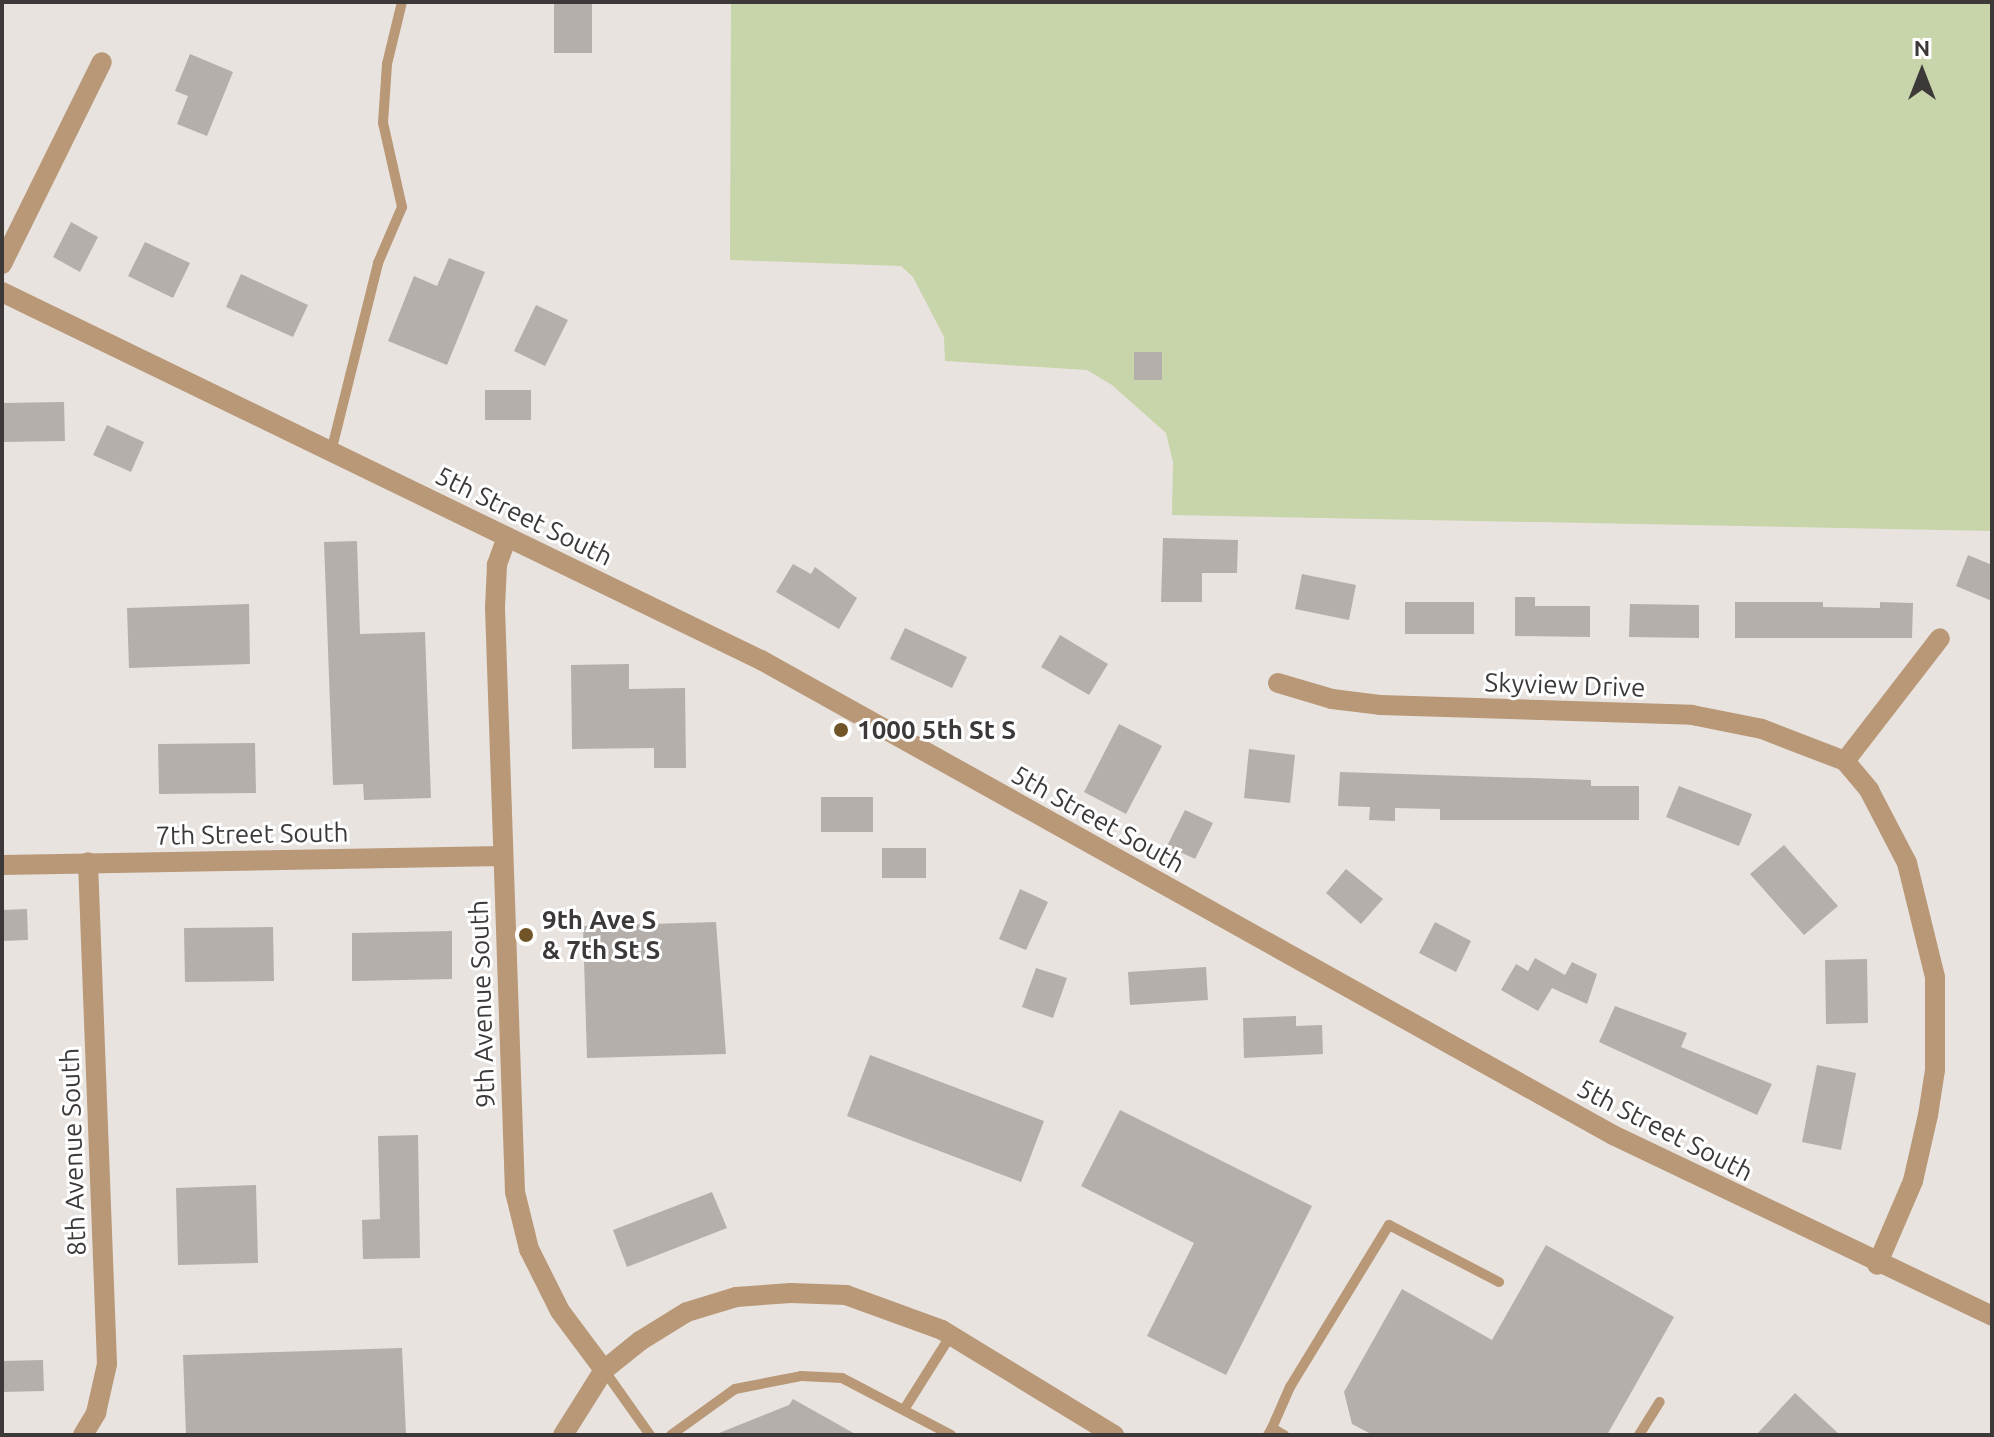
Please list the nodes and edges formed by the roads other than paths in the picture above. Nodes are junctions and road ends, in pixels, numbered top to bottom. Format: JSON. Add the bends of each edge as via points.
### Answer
{"nodes":[{"id":1,"x":402,"y":2,"type":"edge"},
{"id":2,"x":102,"y":62,"type":"dead end"},
{"id":3,"x":2,"y":264,"type":"edge"},
{"id":4,"x":2,"y":292,"type":"edge"},
{"id":5,"x":331,"y":452,"type":"junction"},
{"id":6,"x":507,"y":537,"type":"junction"},
{"id":7,"x":1940,"y":638,"type":"dead end"},
{"id":8,"x":1278,"y":683,"type":"dead end"},
{"id":9,"x":1845,"y":761,"type":"junction"},
{"id":10,"x":503,"y":856,"type":"junction"},
{"id":11,"x":88,"y":862,"type":"junction"},
{"id":12,"x":2,"y":865,"type":"edge"},
{"id":13,"x":1877,"y":1265,"type":"junction"},
{"id":14,"x":1499,"y":1282,"type":"dead end"},
{"id":15,"x":1992,"y":1316,"type":"edge"},
{"id":16,"x":951,"y":1335,"type":"junction"},
{"id":17,"x":604,"y":1370,"type":"junction"},
{"id":18,"x":1660,"y":1402,"type":"dead end"},
{"id":19,"x":905,"y":1408,"type":"junction"},
{"id":20,"x":1270,"y":1431,"type":"edge"},
{"id":21,"x":83,"y":1435,"type":"edge"},
{"id":22,"x":563,"y":1435,"type":"edge"},
{"id":23,"x":650,"y":1435,"type":"edge"},
{"id":24,"x":671,"y":1435,"type":"edge"},
{"id":25,"x":951,"y":1435,"type":"edge"},
{"id":26,"x":1114,"y":1435,"type":"edge"},
{"id":27,"x":1284,"y":1435,"type":"edge"},
{"id":28,"x":1639,"y":1435,"type":"edge"}],
"edges":[{"from":1,"to":5,"type":"lane","via":[[387,64],[383,123],[402,207],[378,263]]},
{"from":2,"to":3,"type":"street"},
{"from":4,"to":5,"type":"street","name":"5th Street South"},
{"from":5,"to":6,"type":"street","name":"5th Street South"},
{"from":6,"to":10,"type":"street","name":"9th Avenue South","via":[[497,565],[495,608]]},
{"from":6,"to":13,"type":"street","name":"5th Street South","via":[[761,660],[1613,1135]]},
{"from":7,"to":9,"type":"street"},
{"from":8,"to":9,"type":"street","name":"Skyview Drive","via":[[1332,699],[1380,705],[1692,715],[1762,729]]},
{"from":9,"to":13,"type":"street","via":[[1869,790],[1907,863],[1935,977],[1935,1070],[1928,1115],[1913,1181]]},
{"from":10,"to":11,"type":"street","name":"7th Street South"},
{"from":10,"to":17,"type":"street","name":"9th Avenue South","via":[[515,1192],[529,1249],[560,1311]]},
{"from":11,"to":12,"type":"street","name":"7th Street South"},
{"from":11,"to":21,"type":"street","name":"8th Avenue South","via":[[107,1364],[96,1413]]},
{"from":13,"to":15,"type":"street","name":"5th Street South"},
{"from":14,"to":20,"type":"lane","via":[[1389,1225],[1290,1387]]},
{"from":16,"to":17,"type":"street","via":[[884,1305],[846,1295],[736,1297],[687,1312]]},
{"from":16,"to":19,"type":"lane"},
{"from":16,"to":26,"type":"street"},
{"from":17,"to":22,"type":"street"},
{"from":17,"to":23,"type":"lane"},
{"from":18,"to":28,"type":"lane"},
{"from":19,"to":24,"type":"lane","via":[[842,1378],[801,1376],[735,1389]]},
{"from":19,"to":25,"type":"lane"},
{"from":20,"to":27,"type":"lane"}]}
